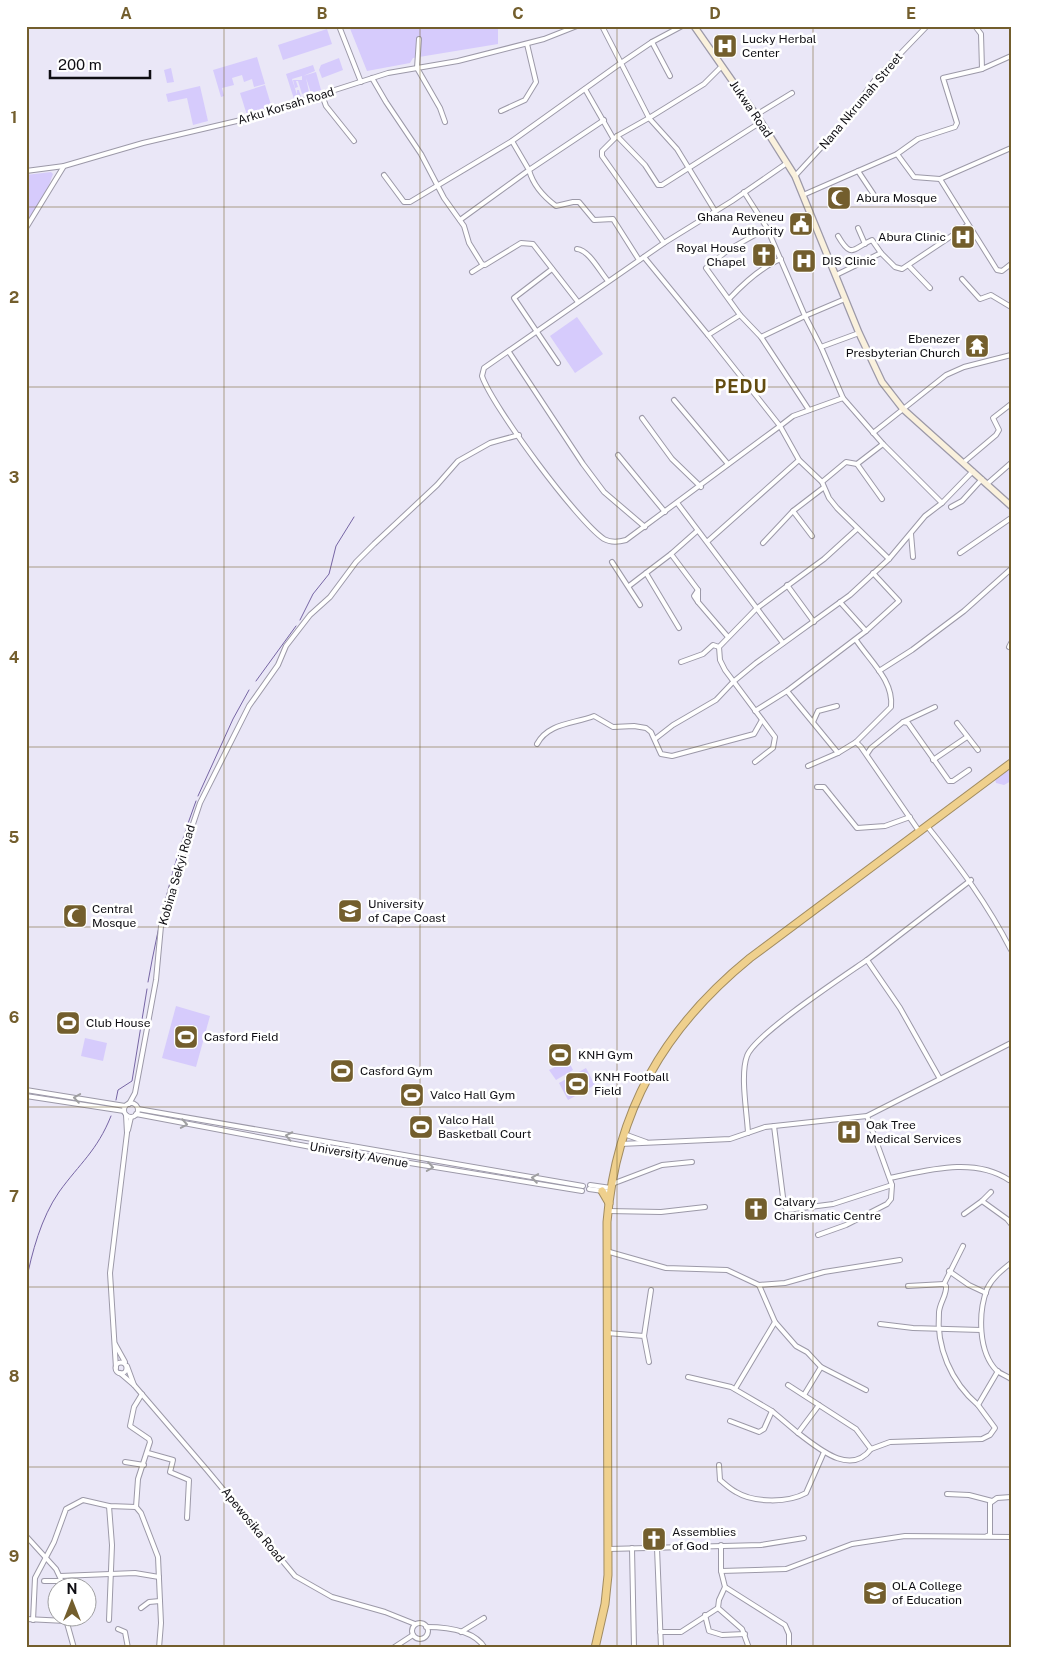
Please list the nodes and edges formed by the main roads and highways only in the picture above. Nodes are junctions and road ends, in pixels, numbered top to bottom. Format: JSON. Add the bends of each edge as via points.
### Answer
{"nodes":[{"id":1,"x":694,"y":26,"type":"edge"},
{"id":2,"x":1011,"y":506,"type":"edge"},
{"id":3,"x":1011,"y":763,"type":"edge"},
{"id":4,"x":611,"y":1186,"type":"junction"},
{"id":5,"x":609,"y":1202,"type":"junction"},
{"id":6,"x":595,"y":1648,"type":"edge"}],
"edges":[{"from":1,"to":2,"type":"main road","name":"Jukwa Road","via":[[795,176],[859,334],[882,382],[903,409]]},
{"from":3,"to":4,"type":"highway","via":[[750,958],[702,1000],[660,1056],[637,1097],[620,1144]]},
{"from":4,"to":5,"type":"highway"},
{"from":4,"to":5,"type":"highway","via":[[602,1189]]},
{"from":5,"to":6,"type":"highway","via":[[606,1251],[607,1593]]}]}
